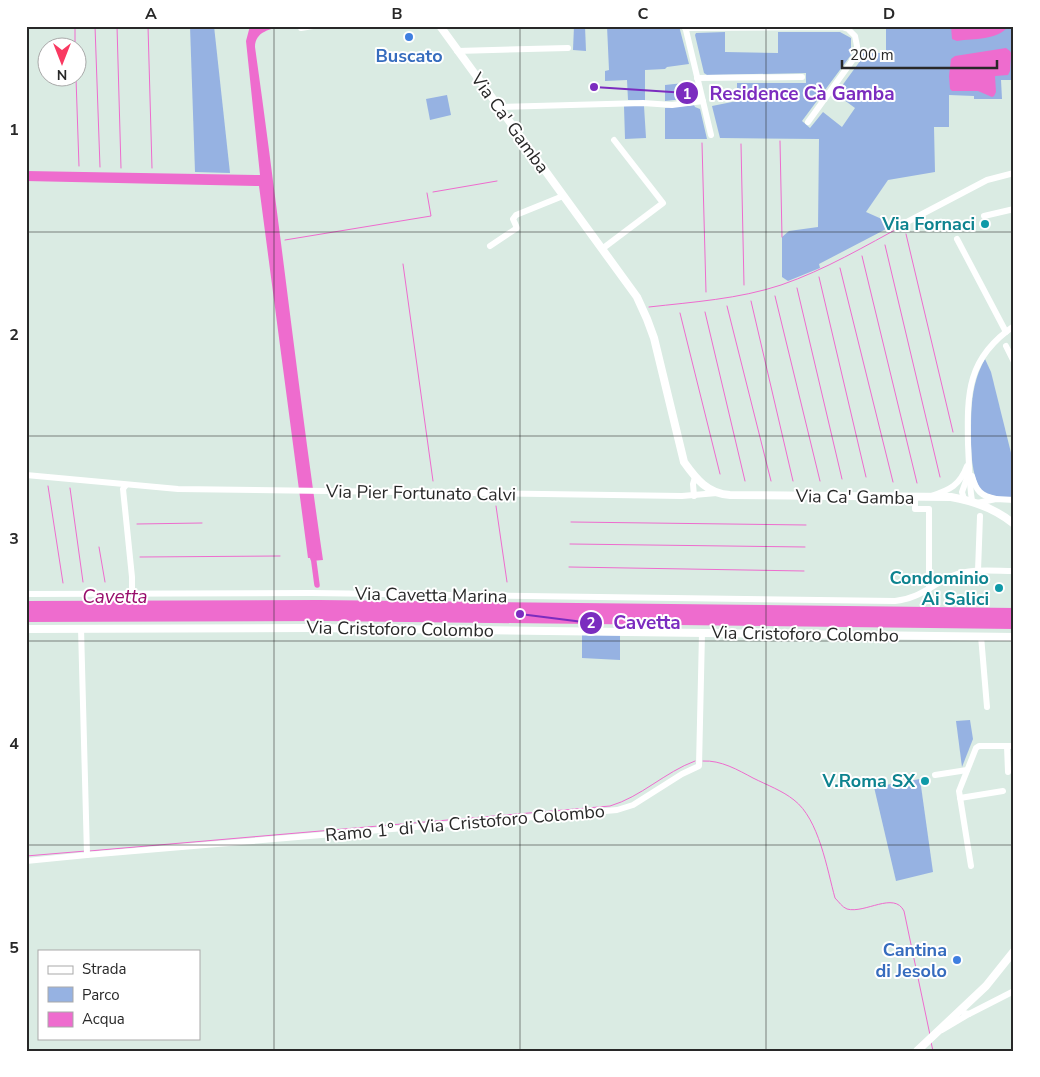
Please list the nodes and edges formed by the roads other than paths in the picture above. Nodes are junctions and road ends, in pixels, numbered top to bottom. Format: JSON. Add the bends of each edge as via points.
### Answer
{"nodes":[{"id":1,"x":313,"y":26,"type":"edge"},
{"id":2,"x":440,"y":26,"type":"edge"},
{"id":3,"x":685,"y":27,"type":"edge"},
{"id":4,"x":301,"y":28,"type":"dead end"},
{"id":5,"x":568,"y":48,"type":"dead end"},
{"id":6,"x":457,"y":51,"type":"junction"},
{"id":7,"x":802,"y":77,"type":"dead end"},
{"id":8,"x":697,"y":78,"type":"junction"},
{"id":9,"x":703,"y":101,"type":"junction"},
{"id":10,"x":498,"y":107,"type":"junction"},
{"id":11,"x":808,"y":122,"type":"dead end"},
{"id":12,"x":711,"y":135,"type":"dead end"},
{"id":13,"x":614,"y":140,"type":"dead end"},
{"id":14,"x":1014,"y":173,"type":"edge"},
{"id":15,"x":563,"y":196,"type":"junction"},
{"id":16,"x":1014,"y":209,"type":"edge"},
{"id":17,"x":984,"y":216,"type":"dead end"},
{"id":18,"x":907,"y":222,"type":"dead end"},
{"id":19,"x":958,"y":239,"type":"dead end"},
{"id":20,"x":490,"y":246,"type":"dead end"},
{"id":21,"x":602,"y":249,"type":"junction"},
{"id":22,"x":1014,"y":326,"type":"edge"},
{"id":23,"x":1006,"y":332,"type":"junction"},
{"id":24,"x":1006,"y":346,"type":"dead end"},
{"id":25,"x":1014,"y":362,"type":"edge"},
{"id":26,"x":969,"y":466,"type":"junction"},
{"id":27,"x":26,"y":475,"type":"edge"},
{"id":28,"x":695,"y":477,"type":"junction"},
{"id":29,"x":126,"y":486,"type":"junction"},
{"id":30,"x":717,"y":493,"type":"junction"},
{"id":31,"x":694,"y":496,"type":"junction"},
{"id":32,"x":915,"y":497,"type":"junction"},
{"id":33,"x":925,"y":497,"type":"junction"},
{"id":34,"x":996,"y":499,"type":"junction"},
{"id":35,"x":1014,"y":500,"type":"edge"},
{"id":36,"x":971,"y":501,"type":"junction"},
{"id":37,"x":980,"y":516,"type":"dead end"},
{"id":38,"x":1014,"y":524,"type":"edge"},
{"id":39,"x":978,"y":571,"type":"junction"},
{"id":40,"x":1014,"y":571,"type":"edge"},
{"id":41,"x":929,"y":589,"type":"junction"},
{"id":42,"x":26,"y":594,"type":"edge"},
{"id":43,"x":132,"y":594,"type":"junction"},
{"id":44,"x":26,"y":628,"type":"edge"},
{"id":45,"x":81,"y":628,"type":"junction"},
{"id":46,"x":702,"y":633,"type":"junction"},
{"id":47,"x":981,"y":636,"type":"junction"},
{"id":48,"x":1014,"y":637,"type":"edge"},
{"id":49,"x":987,"y":708,"type":"dead end"},
{"id":50,"x":1010,"y":746,"type":"edge"},
{"id":51,"x":967,"y":770,"type":"junction"},
{"id":52,"x":1008,"y":772,"type":"dead end"},
{"id":53,"x":934,"y":775,"type":"dead end"},
{"id":54,"x":1003,"y":791,"type":"dead end"},
{"id":55,"x":960,"y":798,"type":"junction"},
{"id":56,"x":87,"y":852,"type":"junction"},
{"id":57,"x":26,"y":861,"type":"edge"},
{"id":58,"x":971,"y":866,"type":"dead end"},
{"id":59,"x":1014,"y":951,"type":"edge"},
{"id":60,"x":1014,"y":991,"type":"edge"},
{"id":61,"x":962,"y":1010,"type":"junction"},
{"id":62,"x":969,"y":1014,"type":"junction"},
{"id":63,"x":932,"y":1035,"type":"junction"},
{"id":64,"x":917,"y":1051,"type":"edge"}],
"edges":[{"from":1,"to":4,"type":"street"},
{"from":2,"to":6,"type":"street","name":"Via Ca' Gamba"},
{"from":3,"to":8,"type":"street"},
{"from":3,"to":11,"type":"street","via":[[842,27],[853,32],[857,54]]},
{"from":5,"to":6,"type":"street","name":"Via Ca' Gamba"},
{"from":6,"to":10,"type":"street","name":"Via Ca' Gamba"},
{"from":7,"to":8,"type":"street"},
{"from":8,"to":9,"type":"street"},
{"from":9,"to":10,"type":"street","via":[[672,105]]},
{"from":9,"to":12,"type":"street"},
{"from":10,"to":15,"type":"street","name":"Via Ca' Gamba"},
{"from":13,"to":21,"type":"street","via":[[663,203]]},
{"from":14,"to":18,"type":"street","via":[[987,180]]},
{"from":15,"to":20,"type":"street","via":[[516,215],[513,218],[517,228]]},
{"from":15,"to":21,"type":"street","name":"Via Ca' Gamba"},
{"from":16,"to":17,"type":"street"},
{"from":19,"to":23,"type":"street"},
{"from":21,"to":28,"type":"street","name":"Via Ca' Gamba","via":[[632,289],[647,318],[684,462]]},
{"from":22,"to":23,"type":"street"},
{"from":23,"to":26,"type":"street","via":[[990,347],[972,379],[968,397]]},
{"from":24,"to":25,"type":"street"},
{"from":26,"to":33,"type":"street","via":[[956,484]]},
{"from":26,"to":34,"type":"street","via":[[978,491]]},
{"from":26,"to":36,"type":"street","via":[[962,492]]},
{"from":27,"to":29,"type":"street","name":"Via Pier Fortunato Calvi"},
{"from":28,"to":30,"type":"street","name":"Via Ca' Gamba"},
{"from":28,"to":31,"type":"street"},
{"from":29,"to":31,"type":"street","name":"Via Pier Fortunato Calvi"},
{"from":29,"to":43,"type":"street","via":[[123,489]]},
{"from":30,"to":31,"type":"street","name":"Via Pier Fortunato Calvi"},
{"from":30,"to":32,"type":"street","name":"Via Ca' Gamba"},
{"from":32,"to":33,"type":"street","name":"Via Ca' Gamba"},
{"from":32,"to":41,"type":"street","via":[[915,509],[929,509]]},
{"from":33,"to":36,"type":"street","name":"Via Ca' Gamba"},
{"from":34,"to":35,"type":"street"},
{"from":34,"to":36,"type":"street"},
{"from":36,"to":38,"type":"street","name":"Via Ca' Gamba"},
{"from":37,"to":39,"type":"street"},
{"from":39,"to":40,"type":"street","name":"Via Cavetta Marina"},
{"from":39,"to":41,"type":"street","name":"Via Cavetta Marina","via":[[952,576]]},
{"from":41,"to":43,"type":"street","name":"Via Cavetta Marina","via":[[914,598],[895,601],[311,593]]},
{"from":42,"to":43,"type":"street","name":"Via Cavetta Marina"},
{"from":44,"to":45,"type":"street","name":"Via Cristoforo Colombo"},
{"from":45,"to":46,"type":"street","name":"Via Cristoforo Colombo"},
{"from":45,"to":56,"type":"street"},
{"from":46,"to":47,"type":"street","name":"Via Cristoforo Colombo"},
{"from":46,"to":56,"type":"street","name":"Ramo 1° di Via Cristoforo Colombo","via":[[699,766],[633,805],[616,810]]},
{"from":47,"to":48,"type":"street","name":"Via Cristoforo Colombo"},
{"from":47,"to":49,"type":"street"},
{"from":50,"to":51,"type":"street","via":[[979,746]]},
{"from":50,"to":52,"type":"street"},
{"from":51,"to":53,"type":"street"},
{"from":51,"to":55,"type":"street","via":[[959,791]]},
{"from":54,"to":55,"type":"street"},
{"from":55,"to":58,"type":"street"},
{"from":56,"to":57,"type":"street"},
{"from":59,"to":61,"type":"street","via":[[993,979]]},
{"from":60,"to":62,"type":"street"},
{"from":61,"to":62,"type":"street"},
{"from":61,"to":63,"type":"street"},
{"from":62,"to":63,"type":"street"},
{"from":63,"to":64,"type":"street"}]}
